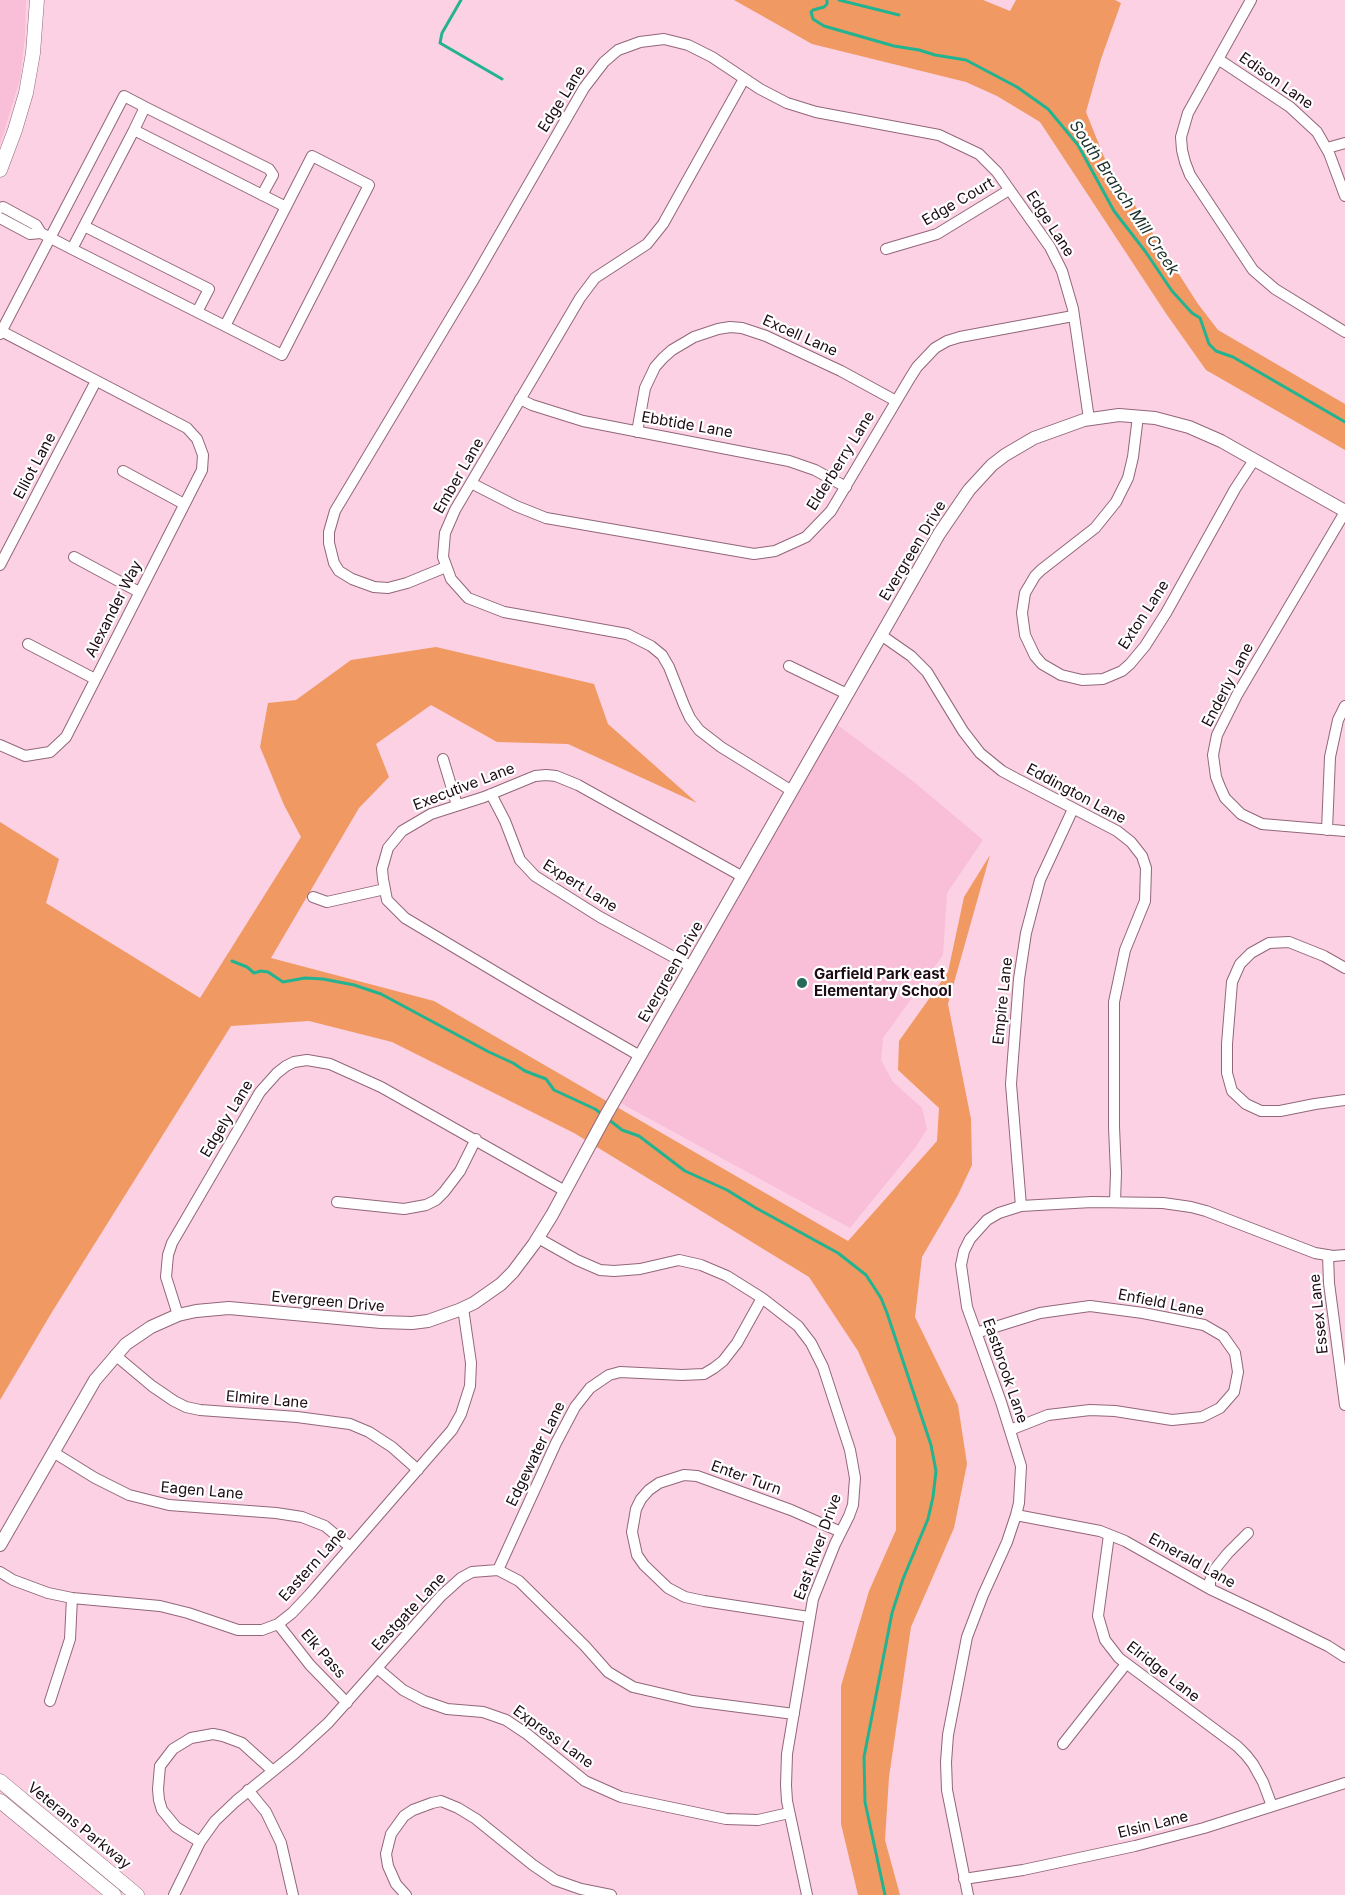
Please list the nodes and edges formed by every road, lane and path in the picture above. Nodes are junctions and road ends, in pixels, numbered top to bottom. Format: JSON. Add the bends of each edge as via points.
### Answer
{"nodes":[{"id":1,"x":37,"y":0,"type":"edge"},
{"id":2,"x":1251,"y":0,"type":"edge"},
{"id":3,"x":1218,"y":58,"type":"junction"},
{"id":4,"x":744,"y":79,"type":"junction"},
{"id":5,"x":145,"y":107,"type":"junction"},
{"id":6,"x":134,"y":130,"type":"junction"},
{"id":7,"x":1345,"y":143,"type":"edge"},
{"id":8,"x":1327,"y":148,"type":"junction"},
{"id":9,"x":0,"y":170,"type":"edge"},
{"id":10,"x":1009,"y":190,"type":"junction"},
{"id":11,"x":262,"y":195,"type":"junction"},
{"id":12,"x":1345,"y":196,"type":"edge"},
{"id":13,"x":286,"y":207,"type":"junction"},
{"id":14,"x":0,"y":208,"type":"edge"},
{"id":15,"x":0,"y":218,"type":"edge"},
{"id":16,"x":84,"y":226,"type":"junction"},
{"id":17,"x":46,"y":235,"type":"junction"},
{"id":18,"x":72,"y":249,"type":"junction"},
{"id":19,"x":886,"y":249,"type":"dead end"},
{"id":20,"x":197,"y":312,"type":"junction"},
{"id":21,"x":1073,"y":316,"type":"junction"},
{"id":22,"x":225,"y":326,"type":"junction"},
{"id":23,"x":1345,"y":332,"type":"edge"},
{"id":24,"x":1,"y":333,"type":"edge"},
{"id":25,"x":96,"y":381,"type":"junction"},
{"id":26,"x":520,"y":399,"type":"junction"},
{"id":27,"x":896,"y":401,"type":"junction"},
{"id":28,"x":1138,"y":416,"type":"junction"},
{"id":29,"x":1089,"y":419,"type":"junction"},
{"id":30,"x":637,"y":432,"type":"junction"},
{"id":31,"x":1254,"y":460,"type":"junction"},
{"id":32,"x":123,"y":471,"type":"dead end"},
{"id":33,"x":471,"y":483,"type":"junction"},
{"id":34,"x":846,"y":487,"type":"junction"},
{"id":35,"x":184,"y":504,"type":"junction"},
{"id":36,"x":1345,"y":512,"type":"edge"},
{"id":37,"x":74,"y":557,"type":"dead end"},
{"id":38,"x":0,"y":565,"type":"edge"},
{"id":39,"x":446,"y":567,"type":"junction"},
{"id":40,"x":139,"y":592,"type":"junction"},
{"id":41,"x":881,"y":635,"type":"junction"},
{"id":42,"x":28,"y":644,"type":"dead end"},
{"id":43,"x":789,"y":666,"type":"dead end"},
{"id":44,"x":96,"y":679,"type":"junction"},
{"id":45,"x":847,"y":694,"type":"junction"},
{"id":46,"x":1345,"y":706,"type":"edge"},
{"id":47,"x":0,"y":745,"type":"edge"},
{"id":48,"x":443,"y":759,"type":"dead end"},
{"id":49,"x":792,"y":791,"type":"junction"},
{"id":50,"x":491,"y":794,"type":"junction"},
{"id":51,"x":456,"y":806,"type":"junction"},
{"id":52,"x":1072,"y":809,"type":"junction"},
{"id":53,"x":1327,"y":830,"type":"junction"},
{"id":54,"x":1345,"y":831,"type":"edge"},
{"id":55,"x":743,"y":877,"type":"junction"},
{"id":56,"x":385,"y":889,"type":"junction"},
{"id":57,"x":313,"y":897,"type":"dead end"},
{"id":58,"x":692,"y":967,"type":"junction"},
{"id":59,"x":1345,"y":968,"type":"edge"},
{"id":60,"x":640,"y":1056,"type":"junction"},
{"id":61,"x":1345,"y":1100,"type":"edge"},
{"id":62,"x":476,"y":1139,"type":"junction"},
{"id":63,"x":565,"y":1191,"type":"junction"},
{"id":64,"x":337,"y":1202,"type":"dead end"},
{"id":65,"x":1115,"y":1202,"type":"junction"},
{"id":66,"x":1021,"y":1206,"type":"junction"},
{"id":67,"x":538,"y":1238,"type":"junction"},
{"id":68,"x":1328,"y":1255,"type":"junction"},
{"id":69,"x":1345,"y":1255,"type":"edge"},
{"id":70,"x":762,"y":1298,"type":"junction"},
{"id":71,"x":462,"y":1308,"type":"junction"},
{"id":72,"x":178,"y":1315,"type":"junction"},
{"id":73,"x":976,"y":1333,"type":"junction"},
{"id":74,"x":115,"y":1355,"type":"junction"},
{"id":75,"x":1345,"y":1404,"type":"edge"},
{"id":76,"x":1010,"y":1430,"type":"junction"},
{"id":77,"x":53,"y":1452,"type":"junction"},
{"id":78,"x":418,"y":1470,"type":"junction"},
{"id":79,"x":1016,"y":1515,"type":"junction"},
{"id":80,"x":841,"y":1532,"type":"junction"},
{"id":81,"x":1248,"y":1533,"type":"dead end"},
{"id":82,"x":1109,"y":1535,"type":"junction"},
{"id":83,"x":0,"y":1545,"type":"edge"},
{"id":84,"x":350,"y":1547,"type":"junction"},
{"id":85,"x":498,"y":1570,"type":"junction"},
{"id":86,"x":0,"y":1572,"type":"edge"},
{"id":87,"x":1210,"y":1589,"type":"junction"},
{"id":88,"x":72,"y":1598,"type":"junction"},
{"id":89,"x":809,"y":1617,"type":"junction"},
{"id":90,"x":278,"y":1624,"type":"junction"},
{"id":91,"x":1345,"y":1657,"type":"edge"},
{"id":92,"x":1126,"y":1664,"type":"junction"},
{"id":93,"x":377,"y":1668,"type":"junction"},
{"id":94,"x":50,"y":1701,"type":"dead end"},
{"id":95,"x":347,"y":1703,"type":"junction"},
{"id":96,"x":794,"y":1714,"type":"junction"},
{"id":97,"x":1063,"y":1744,"type":"dead end"},
{"id":98,"x":273,"y":1771,"type":"junction"},
{"id":99,"x":0,"y":1781,"type":"edge"},
{"id":100,"x":1345,"y":1784,"type":"edge"},
{"id":101,"x":248,"y":1790,"type":"junction"},
{"id":102,"x":0,"y":1802,"type":"edge"},
{"id":103,"x":1272,"y":1806,"type":"junction"},
{"id":104,"x":789,"y":1814,"type":"junction"},
{"id":105,"x":200,"y":1842,"type":"junction"},
{"id":106,"x":964,"y":1880,"type":"junction"},
{"id":107,"x":114,"y":1895,"type":"edge"},
{"id":108,"x":137,"y":1895,"type":"edge"},
{"id":109,"x":174,"y":1895,"type":"edge"},
{"id":110,"x":293,"y":1895,"type":"edge"},
{"id":111,"x":406,"y":1895,"type":"edge"},
{"id":112,"x":611,"y":1895,"type":"edge"},
{"id":113,"x":807,"y":1895,"type":"edge"},
{"id":114,"x":968,"y":1895,"type":"edge"}],
"edges":[{"from":1,"to":9,"type":"main road","via":[[26,93]]},
{"from":2,"to":3,"type":"street"},
{"from":3,"to":8,"type":"street","name":"Edison Lane","via":[[1300,115]]},
{"from":3,"to":23,"type":"street","via":[[1184,124],[1182,150],[1190,175],[1253,270],[1275,289]]},
{"from":4,"to":10,"type":"street","name":"Edge Lane","via":[[773,96],[816,112],[953,141],[979,154]]},
{"from":4,"to":26,"type":"street","name":"Ember Lane","via":[[663,225],[647,244],[595,278]]},
{"from":4,"to":39,"type":"street","name":"Edge Lane","via":[[688,45],[658,39],[618,50],[584,88],[335,511],[329,543],[339,572],[364,584],[388,588]]},
{"from":5,"to":6,"type":"street"},
{"from":5,"to":11,"type":"street","via":[[269,169],[273,175]]},
{"from":5,"to":17,"type":"street","via":[[124,96]]},
{"from":6,"to":11,"type":"street"},
{"from":6,"to":16,"type":"street"},
{"from":7,"to":8,"type":"street"},
{"from":8,"to":12,"type":"street","name":"Edison Lane"},
{"from":10,"to":19,"type":"street","name":"Edge Court","via":[[937,234]]},
{"from":10,"to":21,"type":"street","name":"Edge Lane","via":[[1056,258],[1067,283]]},
{"from":11,"to":13,"type":"street"},
{"from":13,"to":22,"type":"street"},
{"from":13,"to":22,"type":"street","via":[[312,156],[369,185],[282,355]]},
{"from":14,"to":17,"type":"street","via":[[36,225]]},
{"from":15,"to":17,"type":"street","via":[[30,234]]},
{"from":16,"to":18,"type":"street"},
{"from":16,"to":20,"type":"street","via":[[209,289]]},
{"from":17,"to":18,"type":"street"},
{"from":17,"to":24,"type":"street"},
{"from":18,"to":20,"type":"street"},
{"from":20,"to":22,"type":"street"},
{"from":21,"to":27,"type":"street","name":"Elderberry Lane","via":[[947,340],[917,367]]},
{"from":21,"to":29,"type":"street","name":"Edge Lane"},
{"from":24,"to":25,"type":"street"},
{"from":25,"to":35,"type":"street","name":"Alexander Way","via":[[187,428],[197,440],[203,455],[202,470]]},
{"from":25,"to":38,"type":"street","name":"Elliot Lane"},
{"from":26,"to":30,"type":"street","name":"Ebbtide Lane","via":[[559,414]]},
{"from":26,"to":33,"type":"street","name":"Ember Lane"},
{"from":27,"to":30,"type":"street","name":"Excell Lane","via":[[766,336],[730,327],[694,337],[663,358],[645,388]]},
{"from":27,"to":34,"type":"street","name":"Elderberry Lane"},
{"from":28,"to":29,"type":"street","name":"Evergreen Drive"},
{"from":28,"to":31,"type":"street","name":"Evergreen Drive","via":[[1189,427]]},
{"from":28,"to":31,"type":"street","name":"Exton Lane","via":[[1131,468],[1116,502],[1095,528],[1041,570],[1025,592],[1025,635],[1042,664],[1061,675],[1103,679],[1131,664],[1166,613]]},
{"from":29,"to":41,"type":"street","name":"Evergreen Drive","via":[[1019,446],[980,477],[943,526]]},
{"from":30,"to":34,"type":"street","name":"Ebbtide Lane","via":[[775,457],[815,470]]},
{"from":31,"to":36,"type":"street","name":"Evergreen Drive"},
{"from":32,"to":35,"type":"street"},
{"from":33,"to":34,"type":"street","name":"Elderberry Lane","via":[[546,518],[754,554],[775,551],[806,537],[831,511]]},
{"from":33,"to":39,"type":"street","name":"Ember Lane","via":[[445,532]]},
{"from":35,"to":40,"type":"street","name":"Alexander Way"},
{"from":36,"to":53,"type":"street","name":"Enderly Lane","via":[[1237,695],[1217,735],[1213,754],[1216,777],[1225,798],[1241,814],[1262,824]]},
{"from":37,"to":40,"type":"street"},
{"from":39,"to":49,"type":"street","name":"Ember Lane","via":[[459,590],[477,602],[504,612],[627,634],[651,646],[669,667],[699,730]]},
{"from":40,"to":44,"type":"street","name":"Alexander Way"},
{"from":41,"to":45,"type":"street","name":"Evergreen Drive"},
{"from":41,"to":52,"type":"street","name":"Eddington Lane","via":[[927,672],[980,753],[1002,771]]},
{"from":42,"to":44,"type":"street"},
{"from":43,"to":45,"type":"street"},
{"from":44,"to":47,"type":"street","name":"Alexander Way","via":[[66,737],[50,752],[25,756]]},
{"from":45,"to":49,"type":"street","name":"Evergreen Drive"},
{"from":46,"to":53,"type":"street","via":[[1330,756]]},
{"from":48,"to":51,"type":"street"},
{"from":49,"to":55,"type":"street","name":"Evergreen Drive"},
{"from":50,"to":51,"type":"street","name":"Executive Lane"},
{"from":50,"to":55,"type":"street","name":"Executive Lane","via":[[535,776],[556,776]]},
{"from":50,"to":58,"type":"street","name":"Expert Lane","via":[[520,860],[535,876]]},
{"from":51,"to":56,"type":"street","name":"Executive Lane","via":[[421,819],[394,839],[382,868]]},
{"from":52,"to":65,"type":"street","name":"Eddington Lane","via":[[1131,842],[1146,868],[1144,902],[1125,950],[1114,1002]]},
{"from":52,"to":66,"type":"street","name":"Empire Lane","via":[[1040,880],[1019,979],[1011,1084]]},
{"from":53,"to":54,"type":"street","name":"Enderly Lane"},
{"from":55,"to":58,"type":"street","name":"Evergreen Drive"},
{"from":56,"to":57,"type":"street","via":[[327,902]]},
{"from":56,"to":60,"type":"street","name":"Executive Lane","via":[[387,900],[414,925]]},
{"from":58,"to":60,"type":"street","name":"Evergreen Drive"},
{"from":59,"to":61,"type":"street","via":[[1289,942],[1269,943],[1251,953],[1240,964],[1232,982],[1227,1073],[1232,1091],[1261,1111]]},
{"from":60,"to":63,"type":"street","name":"Evergreen Drive"},
{"from":62,"to":63,"type":"street","name":"Edgely Lane"},
{"from":62,"to":64,"type":"street","via":[[460,1171],[444,1192],[426,1205],[404,1209]]},
{"from":62,"to":72,"type":"street","name":"Edgely Lane","via":[[330,1064],[307,1060],[286,1066],[256,1097],[172,1244],[166,1277]]},
{"from":63,"to":67,"type":"street","name":"Evergreen Drive"},
{"from":65,"to":66,"type":"street","name":"Eastbrook Lane"},
{"from":65,"to":68,"type":"street","name":"Eastbrook Lane","via":[[1191,1207]]},
{"from":66,"to":73,"type":"street","name":"Eastbrook Lane","via":[[987,1220],[964,1251],[961,1265],[967,1307]]},
{"from":67,"to":70,"type":"street","name":"East River Drive","via":[[600,1270],[640,1269],[679,1260],[700,1265]]},
{"from":67,"to":71,"type":"street","name":"Evergreen Drive","via":[[501,1284]]},
{"from":68,"to":69,"type":"street","name":"Eastbrook Lane"},
{"from":68,"to":75,"type":"street","name":"Essex Lane"},
{"from":70,"to":80,"type":"street","name":"East River Drive","via":[[798,1326],[818,1355],[832,1391],[855,1478],[853,1505]]},
{"from":70,"to":85,"type":"street","name":"Edgewater Lane","via":[[737,1343],[723,1361],[704,1374],[620,1372],[590,1388],[575,1407]]},
{"from":71,"to":72,"type":"street","name":"Evergreen Drive","via":[[412,1323],[229,1308]]},
{"from":71,"to":78,"type":"street","name":"Eastern Lane","via":[[471,1363],[466,1401],[452,1430]]},
{"from":72,"to":74,"type":"street","name":"Evergreen Drive","via":[[138,1335]]},
{"from":73,"to":76,"type":"street","name":"Eastbrook Lane"},
{"from":73,"to":76,"type":"street","name":"Enfield Lane","via":[[1040,1313],[1090,1306],[1204,1325],[1223,1336],[1235,1353],[1238,1372],[1234,1392],[1220,1407],[1202,1417],[1172,1420],[1090,1410],[1048,1415]]},
{"from":74,"to":77,"type":"street","name":"Evergreen Drive","via":[[95,1380]]},
{"from":74,"to":78,"type":"street","name":"Elmire Lane","via":[[152,1386],[186,1407],[350,1424],[392,1447]]},
{"from":76,"to":79,"type":"street","name":"Eastbrook Lane","via":[[1021,1466]]},
{"from":77,"to":83,"type":"street","name":"Evergreen Drive"},
{"from":77,"to":84,"type":"street","name":"Eagen Lane","via":[[100,1481],[136,1497],[169,1505],[302,1517],[325,1526]]},
{"from":78,"to":84,"type":"street","name":"Eastern Lane"},
{"from":79,"to":82,"type":"street","name":"Emerald Lane"},
{"from":79,"to":106,"type":"street","name":"Eastbrook Lane","via":[[967,1637],[948,1735],[947,1790]]},
{"from":80,"to":89,"type":"street","name":"East River Drive"},
{"from":80,"to":89,"type":"street","name":"Enter Turn","via":[[696,1476],[684,1475],[659,1483],[636,1509],[632,1532],[638,1555],[659,1582],[676,1593]]},
{"from":81,"to":87,"type":"street","via":[[1215,1569]]},
{"from":82,"to":87,"type":"street","name":"Emerald Lane"},
{"from":82,"to":92,"type":"street","name":"Elridge Lane","via":[[1098,1616],[1105,1640]]},
{"from":84,"to":90,"type":"street","name":"Eastern Lane"},
{"from":85,"to":93,"type":"street","name":"Eastgate Lane","via":[[472,1572],[451,1586]]},
{"from":85,"to":96,"type":"street","via":[[528,1589],[622,1682],[693,1701]]},
{"from":86,"to":88,"type":"street","name":"Eastern Lane","via":[[35,1589]]},
{"from":87,"to":91,"type":"street","name":"Emerald Lane"},
{"from":88,"to":90,"type":"street","name":"Eastern Lane","via":[[160,1606],[238,1630],[262,1630]]},
{"from":88,"to":94,"type":"street","via":[[70,1639]]},
{"from":89,"to":96,"type":"street","name":"East River Drive"},
{"from":90,"to":95,"type":"street","name":"Elk Pass"},
{"from":92,"to":97,"type":"street"},
{"from":92,"to":103,"type":"street","name":"Elridge Lane","via":[[1237,1746],[1253,1764]]},
{"from":93,"to":95,"type":"street","name":"Eastgate Lane"},
{"from":93,"to":104,"type":"street","name":"Express Lane","via":[[403,1690],[430,1703],[506,1720],[585,1781],[621,1797],[726,1819],[758,1820]]},
{"from":95,"to":98,"type":"street","name":"Eastgate Lane"},
{"from":96,"to":104,"type":"street","name":"East River Drive","via":[[786,1768]]},
{"from":98,"to":101,"type":"street","name":"Eastgate Lane"},
{"from":98,"to":105,"type":"street","via":[[242,1743],[223,1736],[191,1738],[173,1749],[160,1766],[159,1800],[176,1827]]},
{"from":99,"to":108,"type":"main road","name":"Veterans Parkway"},
{"from":100,"to":103,"type":"street","name":"Elsin Lane"},
{"from":101,"to":105,"type":"street","name":"Eastgate Lane","via":[[215,1821]]},
{"from":101,"to":110,"type":"street","via":[[266,1812],[281,1843]]},
{"from":102,"to":107,"type":"main road","name":"Veterans Parkway"},
{"from":103,"to":106,"type":"street","name":"Elsin Lane","via":[[1135,1846]]},
{"from":104,"to":113,"type":"street","name":"East River Drive"},
{"from":105,"to":109,"type":"street","name":"Eastgate Lane"},
{"from":106,"to":114,"type":"street","name":"Eastbrook Lane"},
{"from":111,"to":112,"type":"street","via":[[388,1866],[386,1854],[391,1834],[413,1810],[441,1801],[476,1819],[549,1876],[581,1889]]}]}
